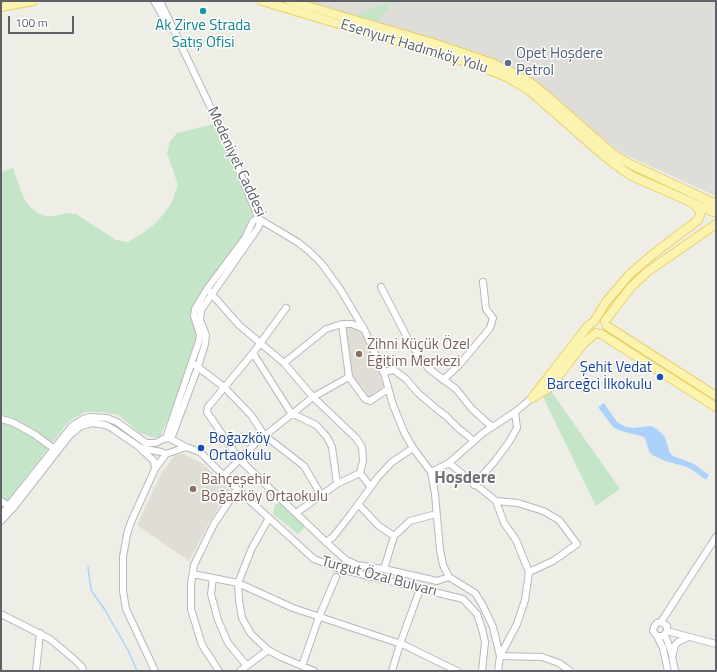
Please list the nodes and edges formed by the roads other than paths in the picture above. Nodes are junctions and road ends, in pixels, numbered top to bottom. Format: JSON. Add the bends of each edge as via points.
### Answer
{"nodes":[{"id":1,"x":33,"y":1,"type":"edge"},
{"id":2,"x":154,"y":1,"type":"edge"},
{"id":3,"x":160,"y":1,"type":"edge"},
{"id":4,"x":262,"y":1,"type":"edge"},
{"id":5,"x":290,"y":1,"type":"edge"},
{"id":6,"x":1,"y":7,"type":"edge"},
{"id":7,"x":184,"y":54,"type":"junction"},
{"id":8,"x":480,"y":63,"type":"junction"},
{"id":9,"x":690,"y":201,"type":"junction"},
{"id":10,"x":716,"y":204,"type":"edge"},
{"id":11,"x":716,"y":212,"type":"edge"},
{"id":12,"x":258,"y":220,"type":"junction"},
{"id":13,"x":716,"y":224,"type":"edge"},
{"id":14,"x":483,"y":282,"type":"dead end"},
{"id":15,"x":381,"y":287,"type":"dead end"},
{"id":16,"x":210,"y":291,"type":"junction"},
{"id":17,"x":286,"y":308,"type":"dead end"},
{"id":18,"x":594,"y":321,"type":"junction"},
{"id":19,"x":342,"y":324,"type":"junction"},
{"id":20,"x":606,"y":324,"type":"junction"},
{"id":21,"x":364,"y":329,"type":"junction"},
{"id":22,"x":599,"y":333,"type":"junction"},
{"id":23,"x":261,"y":342,"type":"junction"},
{"id":24,"x":253,"y":353,"type":"junction"},
{"id":25,"x":192,"y":363,"type":"junction"},
{"id":26,"x":284,"y":363,"type":"junction"},
{"id":27,"x":198,"y":367,"type":"junction"},
{"id":28,"x":383,"y":372,"type":"junction"},
{"id":29,"x":349,"y":377,"type":"junction"},
{"id":30,"x":443,"y":380,"type":"junction"},
{"id":31,"x":224,"y":386,"type":"junction"},
{"id":32,"x":388,"y":389,"type":"junction"},
{"id":33,"x":716,"y":396,"type":"edge"},
{"id":34,"x":313,"y":397,"type":"junction"},
{"id":35,"x":532,"y":398,"type":"junction"},
{"id":36,"x":716,"y":407,"type":"edge"},
{"id":37,"x":515,"y":412,"type":"junction"},
{"id":38,"x":291,"y":413,"type":"junction"},
{"id":39,"x":1,"y":418,"type":"edge"},
{"id":40,"x":492,"y":427,"type":"junction"},
{"id":41,"x":264,"y":435,"type":"junction"},
{"id":42,"x":170,"y":440,"type":"junction"},
{"id":43,"x":474,"y":441,"type":"junction"},
{"id":44,"x":160,"y":442,"type":"junction"},
{"id":45,"x":139,"y":447,"type":"junction"},
{"id":46,"x":186,"y":447,"type":"junction"},
{"id":47,"x":53,"y":448,"type":"junction"},
{"id":48,"x":413,"y":448,"type":"junction"},
{"id":49,"x":173,"y":451,"type":"junction"},
{"id":50,"x":163,"y":453,"type":"junction"},
{"id":51,"x":239,"y":459,"type":"junction"},
{"id":52,"x":449,"y":463,"type":"junction"},
{"id":53,"x":155,"y":469,"type":"junction"},
{"id":54,"x":431,"y":472,"type":"junction"},
{"id":55,"x":360,"y":473,"type":"junction"},
{"id":56,"x":224,"y":475,"type":"junction"},
{"id":57,"x":337,"y":484,"type":"junction"},
{"id":58,"x":474,"y":485,"type":"junction"},
{"id":59,"x":370,"y":486,"type":"junction"},
{"id":60,"x":237,"y":489,"type":"junction"},
{"id":61,"x":321,"y":495,"type":"junction"},
{"id":62,"x":1,"y":501,"type":"edge"},
{"id":63,"x":496,"y":501,"type":"junction"},
{"id":64,"x":358,"y":504,"type":"junction"},
{"id":65,"x":9,"y":506,"type":"junction"},
{"id":66,"x":296,"y":512,"type":"junction"},
{"id":67,"x":436,"y":514,"type":"junction"},
{"id":68,"x":1,"y":515,"type":"edge"},
{"id":69,"x":269,"y":518,"type":"junction"},
{"id":70,"x":1,"y":521,"type":"edge"},
{"id":71,"x":394,"y":536,"type":"junction"},
{"id":72,"x":716,"y":537,"type":"edge"},
{"id":73,"x":326,"y":542,"type":"junction"},
{"id":74,"x":384,"y":569,"type":"junction"},
{"id":75,"x":529,"y":572,"type":"junction"},
{"id":76,"x":193,"y":574,"type":"junction"},
{"id":77,"x":449,"y":577,"type":"junction"},
{"id":78,"x":213,"y":578,"type":"junction"},
{"id":79,"x":336,"y":578,"type":"dead end"},
{"id":80,"x":238,"y":583,"type":"junction"},
{"id":81,"x":420,"y":589,"type":"junction"},
{"id":82,"x":1,"y":614,"type":"edge"},
{"id":83,"x":319,"y":617,"type":"junction"},
{"id":84,"x":662,"y":622,"type":"junction"},
{"id":85,"x":40,"y":633,"type":"junction"},
{"id":86,"x":666,"y":633,"type":"junction"},
{"id":87,"x":657,"y":636,"type":"junction"},
{"id":88,"x":691,"y":637,"type":"junction"},
{"id":89,"x":400,"y":644,"type":"junction"},
{"id":90,"x":716,"y":644,"type":"edge"},
{"id":91,"x":268,"y":650,"type":"junction"},
{"id":92,"x":500,"y":656,"type":"junction"},
{"id":93,"x":673,"y":660,"type":"junction"},
{"id":94,"x":247,"y":666,"type":"junction"},
{"id":95,"x":302,"y":666,"type":"junction"},
{"id":96,"x":36,"y":671,"type":"edge"},
{"id":97,"x":83,"y":671,"type":"edge"},
{"id":98,"x":155,"y":671,"type":"edge"},
{"id":99,"x":219,"y":671,"type":"edge"},
{"id":100,"x":240,"y":671,"type":"edge"},
{"id":101,"x":314,"y":671,"type":"edge"},
{"id":102,"x":392,"y":671,"type":"edge"},
{"id":103,"x":457,"y":671,"type":"edge"},
{"id":104,"x":482,"y":671,"type":"edge"},
{"id":105,"x":498,"y":671,"type":"edge"},
{"id":106,"x":570,"y":671,"type":"edge"},
{"id":107,"x":668,"y":671,"type":"edge"},
{"id":108,"x":674,"y":671,"type":"edge"}],
"edges":[{"from":1,"to":6,"type":"main road"},
{"from":2,"to":7,"type":"street"},
{"from":3,"to":7,"type":"street"},
{"from":4,"to":8,"type":"main road","name":"Esenyurt Hadımköy Yolu"},
{"from":5,"to":8,"type":"main road","name":"Esenyurt Hadımköy Yolu","via":[[436,44]]},
{"from":7,"to":12,"type":"street","name":"Medeniyet Caddesi","via":[[227,142]]},
{"from":8,"to":9,"type":"main road","name":"Esenyurt Hadımköy Yolu","via":[[530,91],[603,155],[628,173]]},
{"from":8,"to":10,"type":"main road","name":"Esenyurt Hadımköy Yolu","via":[[511,72],[531,83],[623,161]]},
{"from":9,"to":11,"type":"main road","name":"Esenyurt Hadımköy Yolu"},
{"from":9,"to":18,"type":"main road","via":[[700,210],[698,220],[630,274],[606,302]]},
{"from":12,"to":16,"type":"street","via":[[258,228]]},
{"from":12,"to":21,"type":"street","name":"Medeniyet Caddesi","via":[[299,243],[322,264]]},
{"from":13,"to":20,"type":"main road","via":[[647,272],[631,287]]},
{"from":14,"to":30,"type":"street","via":[[486,309],[493,318],[490,328]]},
{"from":15,"to":30,"type":"street","via":[[410,343],[428,368]]},
{"from":16,"to":23,"type":"street","via":[[239,325]]},
{"from":16,"to":25,"type":"street","via":[[197,304],[194,314],[200,335]]},
{"from":16,"to":27,"type":"street","via":[[201,310],[200,320],[206,340]]},
{"from":17,"to":23,"type":"street"},
{"from":18,"to":20,"type":"main road","via":[[601,319]]},
{"from":18,"to":22,"type":"main road","via":[[592,330]]},
{"from":18,"to":35,"type":"main road"},
{"from":19,"to":21,"type":"street","via":[[352,324]]},
{"from":19,"to":26,"type":"street","via":[[326,329]]},
{"from":19,"to":29,"type":"street"},
{"from":20,"to":22,"type":"main road","via":[[605,331]]},
{"from":20,"to":33,"type":"main road"},
{"from":21,"to":28,"type":"street","name":"Medeniyet Caddesi"},
{"from":22,"to":35,"type":"main road","via":[[583,344],[550,387]]},
{"from":22,"to":36,"type":"main road"},
{"from":23,"to":24,"type":"street"},
{"from":23,"to":26,"type":"street"},
{"from":24,"to":31,"type":"street"},
{"from":24,"to":38,"type":"street"},
{"from":25,"to":27,"type":"street"},
{"from":25,"to":42,"type":"street"},
{"from":26,"to":34,"type":"street"},
{"from":27,"to":31,"type":"street"},
{"from":27,"to":42,"type":"street"},
{"from":28,"to":32,"type":"street","name":"Medeniyet Caddesi"},
{"from":28,"to":43,"type":"street","via":[[394,370],[406,379],[418,393]]},
{"from":29,"to":32,"type":"street","via":[[365,399],[370,401]]},
{"from":29,"to":34,"type":"street"},
{"from":30,"to":40,"type":"street","via":[[456,389],[472,410]]},
{"from":31,"to":41,"type":"street","via":[[251,415]]},
{"from":31,"to":51,"type":"street","via":[[207,412]]},
{"from":32,"to":48,"type":"street","name":"Medeniyet Caddesi","via":[[404,432]]},
{"from":34,"to":38,"type":"street"},
{"from":34,"to":55,"type":"street","via":[[356,438],[362,447],[363,461]]},
{"from":35,"to":37,"type":"street"},
{"from":37,"to":40,"type":"street"},
{"from":37,"to":58,"type":"street","via":[[517,428],[495,461]]},
{"from":38,"to":41,"type":"street"},
{"from":38,"to":57,"type":"street","via":[[316,425],[327,437],[332,447]]},
{"from":39,"to":47,"type":"street","via":[[34,434]]},
{"from":40,"to":43,"type":"street"},
{"from":41,"to":51,"type":"street"},
{"from":41,"to":61,"type":"street","via":[[304,466]]},
{"from":42,"to":44,"type":"street"},
{"from":42,"to":46,"type":"street","name":"Turgut Özal Bulvarı"},
{"from":42,"to":49,"type":"street","via":[[174,446]]},
{"from":43,"to":52,"type":"street"},
{"from":44,"to":47,"type":"street","via":[[146,442],[113,419],[96,417],[83,419],[72,426]]},
{"from":44,"to":50,"type":"street","via":[[159,447]]},
{"from":45,"to":50,"type":"street"},
{"from":45,"to":53,"type":"street","via":[[154,461]]},
{"from":45,"to":70,"type":"street","via":[[106,425],[81,426],[70,435]]},
{"from":46,"to":49,"type":"street"},
{"from":46,"to":56,"type":"street","name":"Turgut Özal Bulvarı","via":[[200,452]]},
{"from":47,"to":65,"type":"street"},
{"from":48,"to":54,"type":"street","name":"Medeniyet Caddesi"},
{"from":48,"to":59,"type":"street","via":[[392,462]]},
{"from":49,"to":50,"type":"street"},
{"from":50,"to":53,"type":"street"},
{"from":51,"to":56,"type":"street"},
{"from":51,"to":66,"type":"street"},
{"from":52,"to":54,"type":"street"},
{"from":52,"to":58,"type":"street"},
{"from":53,"to":98,"type":"street","via":[[131,522],[122,567],[126,609]]},
{"from":54,"to":67,"type":"street"},
{"from":55,"to":57,"type":"street"},
{"from":55,"to":59,"type":"street"},
{"from":56,"to":60,"type":"street","name":"Turgut Özal Bulvarı"},
{"from":57,"to":61,"type":"street"},
{"from":58,"to":63,"type":"street"},
{"from":59,"to":64,"type":"street"},
{"from":60,"to":69,"type":"street","name":"Turgut Özal Bulvarı"},
{"from":60,"to":76,"type":"street","via":[[214,524],[194,565]]},
{"from":61,"to":66,"type":"street"},
{"from":62,"to":65,"type":"street"},
{"from":63,"to":75,"type":"street","via":[[504,523],[516,540]]},
{"from":63,"to":75,"type":"street","via":[[518,503],[543,510],[559,520],[577,544],[554,561]]},
{"from":64,"to":71,"type":"street","via":[[379,526]]},
{"from":64,"to":73,"type":"street","via":[[333,537]]},
{"from":65,"to":68,"type":"street"},
{"from":66,"to":73,"type":"street"},
{"from":67,"to":71,"type":"street","via":[[410,521]]},
{"from":67,"to":77,"type":"street","via":[[441,558]]},
{"from":69,"to":80,"type":"street","via":[[252,548]]},
{"from":69,"to":81,"type":"street","name":"Turgut Özal Bulvarı","via":[[314,559]]},
{"from":71,"to":74,"type":"street"},
{"from":72,"to":84,"type":"street"},
{"from":73,"to":74,"type":"street","via":[[346,560],[357,565]]},
{"from":74,"to":77,"type":"street","via":[[437,581]]},
{"from":75,"to":92,"type":"street","via":[[525,600],[517,624]]},
{"from":76,"to":78,"type":"street"},
{"from":76,"to":99,"type":"street","via":[[191,609],[202,645]]},
{"from":77,"to":92,"type":"street","via":[[475,593],[493,628]]},
{"from":78,"to":80,"type":"street"},
{"from":78,"to":94,"type":"street","via":[[211,594],[218,620],[228,643]]},
{"from":79,"to":83,"type":"street"},
{"from":80,"to":83,"type":"street"},
{"from":80,"to":91,"type":"street","via":[[242,618],[251,634]]},
{"from":81,"to":89,"type":"street"},
{"from":81,"to":104,"type":"street","name":"Turgut Özal Bulvarı","via":[[463,599],[477,614],[485,642]]},
{"from":82,"to":85,"type":"street"},
{"from":83,"to":89,"type":"street"},
{"from":83,"to":95,"type":"street"},
{"from":84,"to":86,"type":"street","via":[[667,626]]},
{"from":84,"to":87,"type":"street","via":[[654,626],[653,631]]},
{"from":85,"to":96,"type":"street"},
{"from":85,"to":97,"type":"street","via":[[75,660]]},
{"from":86,"to":87,"type":"street"},
{"from":86,"to":88,"type":"street"},
{"from":86,"to":93,"type":"street"},
{"from":87,"to":107,"type":"street","via":[[663,648]]},
{"from":88,"to":90,"type":"street"},
{"from":88,"to":93,"type":"street","via":[[678,642],[673,649]]},
{"from":89,"to":102,"type":"street"},
{"from":89,"to":103,"type":"street"},
{"from":91,"to":94,"type":"street"},
{"from":91,"to":95,"type":"street"},
{"from":92,"to":105,"type":"street"},
{"from":92,"to":106,"type":"street","via":[[542,657],[559,663]]},
{"from":93,"to":108,"type":"street"},
{"from":94,"to":100,"type":"street"},
{"from":95,"to":101,"type":"street"}]}
